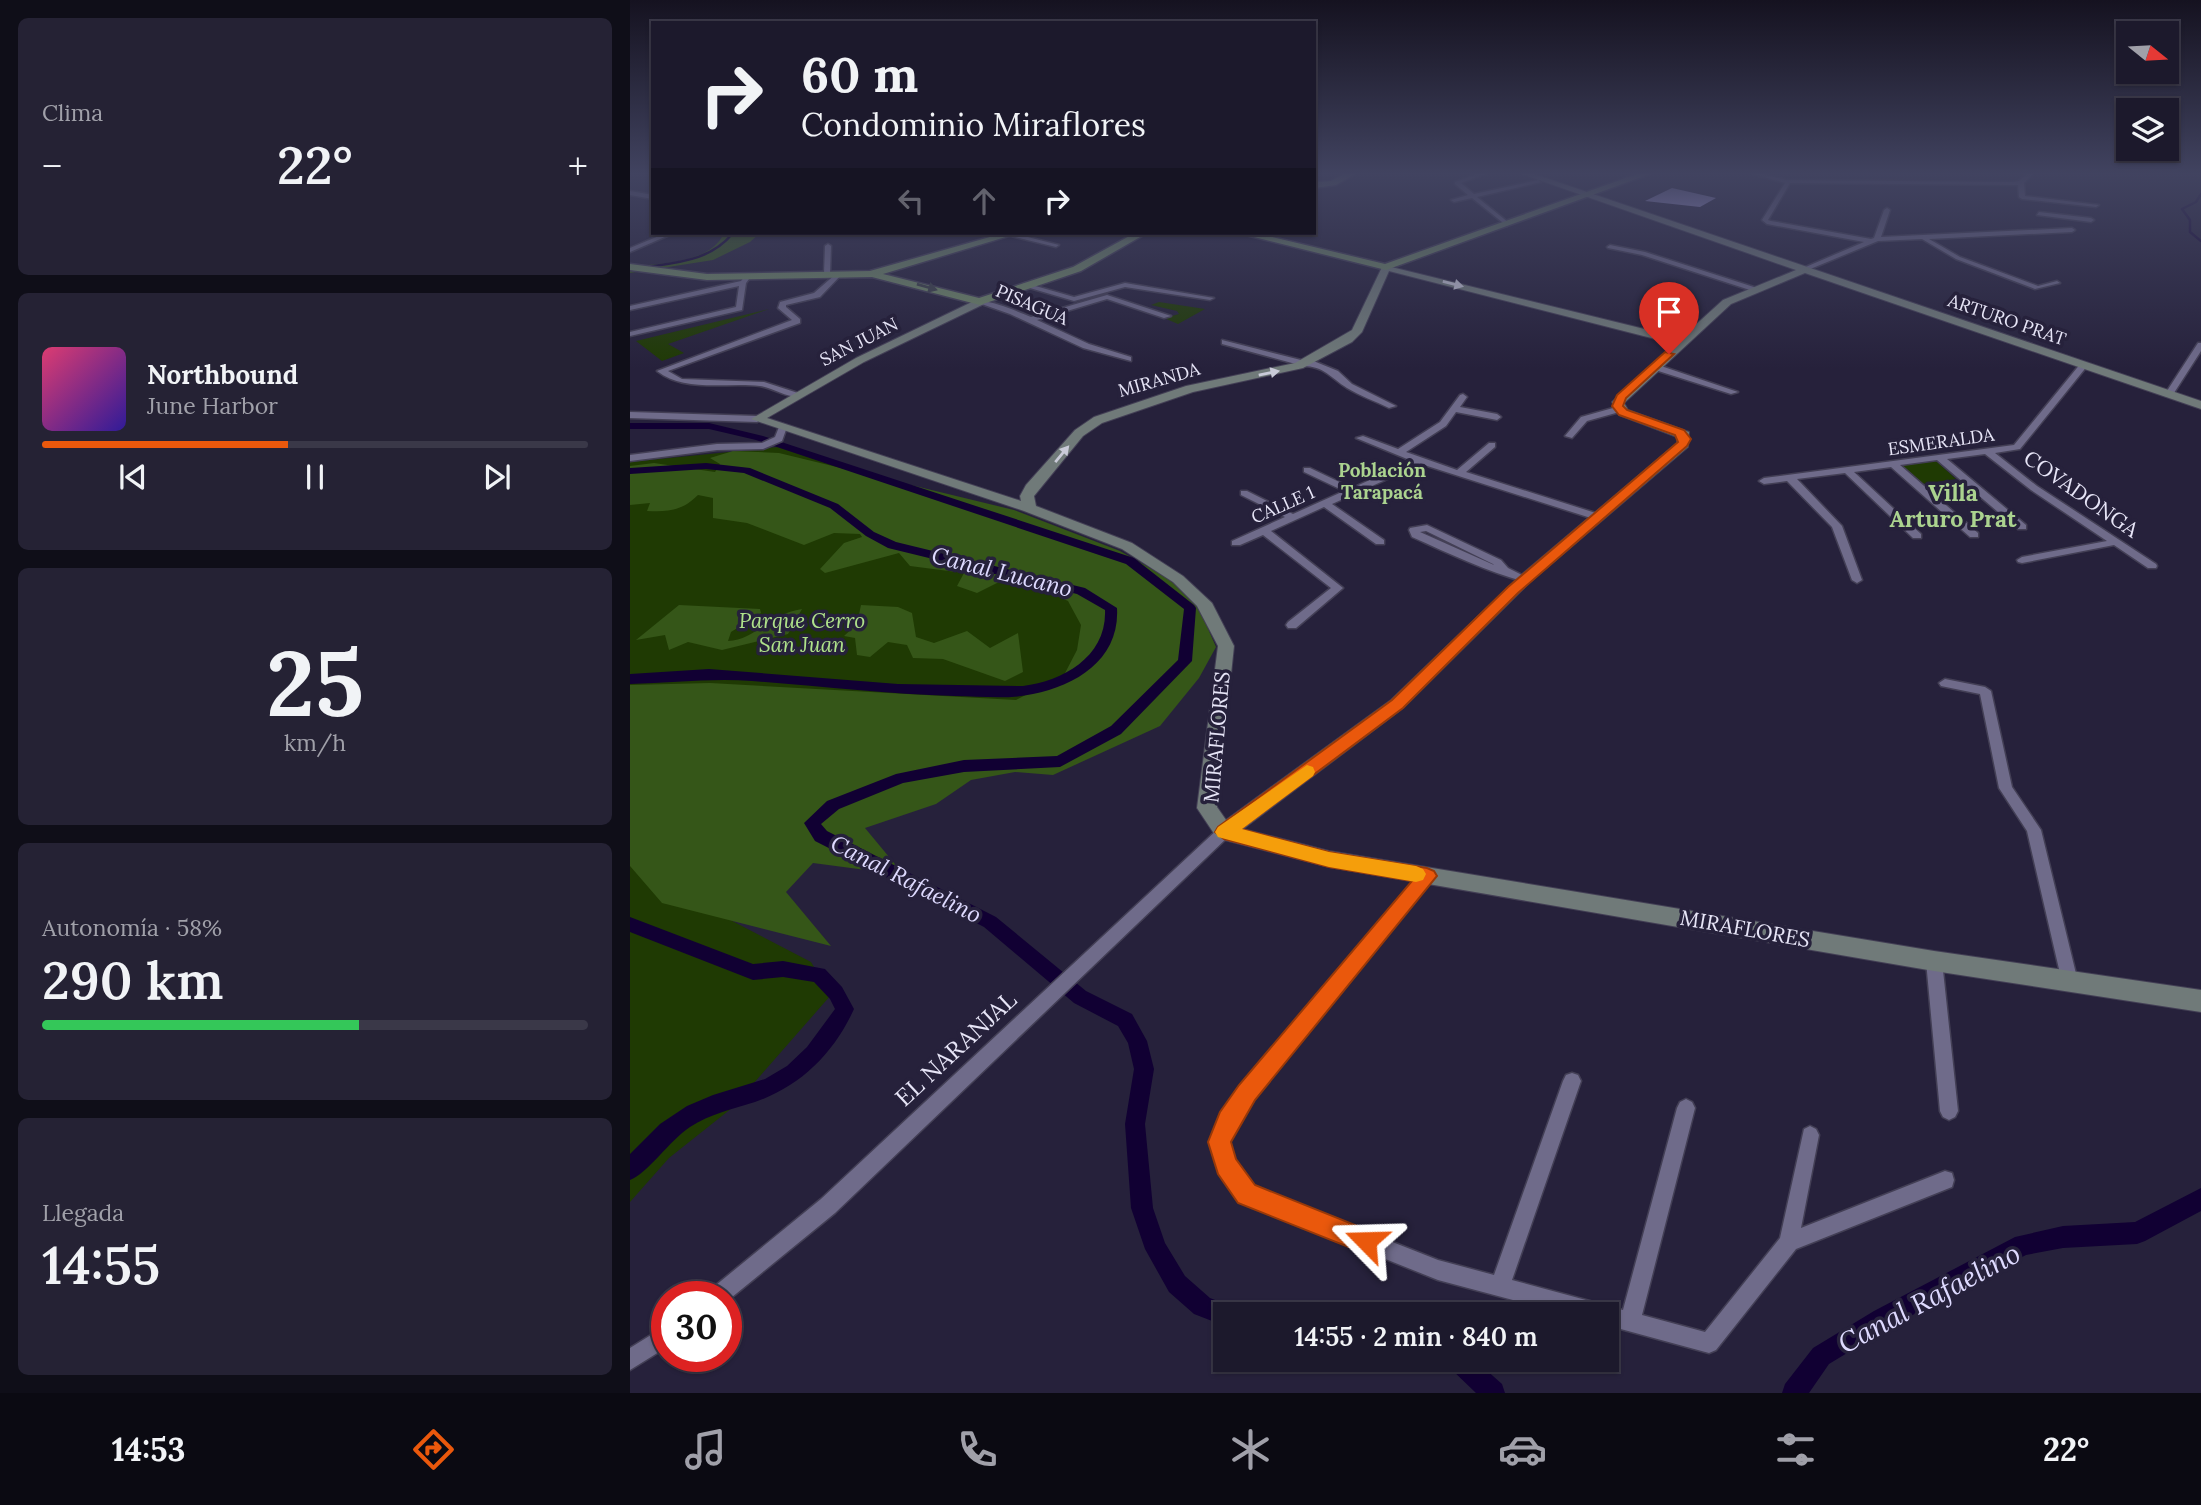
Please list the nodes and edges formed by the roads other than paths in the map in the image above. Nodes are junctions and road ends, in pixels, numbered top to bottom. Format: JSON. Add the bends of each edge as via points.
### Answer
{"nodes":[{"id":1,"x":657,"y":239,"type":"edge"},
{"id":2,"x":991,"y":239,"type":"edge"},
{"id":3,"x":1032,"y":239,"type":"edge"},
{"id":4,"x":1131,"y":239,"type":"edge"},
{"id":5,"x":1268,"y":239,"type":"edge"},
{"id":6,"x":1465,"y":239,"type":"edge"},
{"id":7,"x":1703,"y":239,"type":"edge"},
{"id":8,"x":1868,"y":239,"type":"edge"},
{"id":9,"x":1898,"y":239,"type":"edge"},
{"id":10,"x":1925,"y":239,"type":"edge"},
{"id":11,"x":1874,"y":240,"type":"junction"},
{"id":12,"x":828,"y":246,"type":"dead end"},
{"id":13,"x":1056,"y":246,"type":"dead end"},
{"id":14,"x":1610,"y":247,"type":"dead end"},
{"id":15,"x":630,"y":250,"type":"edge"},
{"id":16,"x":1966,"y":252,"type":"dead end"},
{"id":17,"x":1953,"y":255,"type":"junction"},
{"id":18,"x":2013,"y":266,"type":"dead end"},
{"id":19,"x":630,"y":267,"type":"edge"},
{"id":20,"x":1387,"y":267,"type":"junction"},
{"id":21,"x":1802,"y":270,"type":"junction"},
{"id":22,"x":1994,"y":272,"type":"junction"},
{"id":23,"x":827,"y":274,"type":"junction"},
{"id":24,"x":839,"y":274,"type":"junction"},
{"id":25,"x":872,"y":274,"type":"junction"},
{"id":26,"x":746,"y":279,"type":"junction"},
{"id":27,"x":2057,"y":283,"type":"dead end"},
{"id":28,"x":1025,"y":285,"type":"junction"},
{"id":29,"x":1756,"y":289,"type":"junction"},
{"id":30,"x":1210,"y":298,"type":"dead end"},
{"id":31,"x":980,"y":303,"type":"junction"},
{"id":32,"x":630,"y":309,"type":"edge"},
{"id":33,"x":1167,"y":316,"type":"dead end"},
{"id":34,"x":1030,"y":320,"type":"junction"},
{"id":35,"x":630,"y":334,"type":"edge"},
{"id":36,"x":1224,"y":342,"type":"dead end"},
{"id":37,"x":1682,"y":342,"type":"junction"},
{"id":38,"x":2201,"y":345,"type":"edge"},
{"id":39,"x":1128,"y":359,"type":"dead end"},
{"id":40,"x":1307,"y":363,"type":"junction"},
{"id":41,"x":2084,"y":365,"type":"junction"},
{"id":42,"x":1655,"y":367,"type":"junction"},
{"id":43,"x":1734,"y":392,"type":"dead end"},
{"id":44,"x":2169,"y":394,"type":"junction"},
{"id":45,"x":795,"y":395,"type":"junction"},
{"id":46,"x":1463,"y":397,"type":"dead end"},
{"id":47,"x":2201,"y":405,"type":"edge"},
{"id":48,"x":1392,"y":406,"type":"dead end"},
{"id":49,"x":1454,"y":409,"type":"junction"},
{"id":50,"x":1620,"y":409,"type":"junction"},
{"id":51,"x":630,"y":415,"type":"edge"},
{"id":52,"x":1497,"y":417,"type":"dead end"},
{"id":53,"x":757,"y":419,"type":"junction"},
{"id":54,"x":783,"y":427,"type":"junction"},
{"id":55,"x":1569,"y":436,"type":"dead end"},
{"id":56,"x":1360,"y":438,"type":"dead end"},
{"id":57,"x":774,"y":441,"type":"joint"},
{"id":58,"x":1492,"y":445,"type":"dead end"},
{"id":59,"x":763,"y":446,"type":"joint"},
{"id":60,"x":1988,"y":452,"type":"junction"},
{"id":61,"x":1399,"y":453,"type":"junction"},
{"id":62,"x":630,"y":458,"type":"edge"},
{"id":63,"x":1940,"y":458,"type":"junction"},
{"id":64,"x":1420,"y":461,"type":"junction"},
{"id":65,"x":1894,"y":464,"type":"junction"},
{"id":66,"x":1307,"y":470,"type":"dead end"},
{"id":67,"x":1847,"y":470,"type":"junction"},
{"id":68,"x":1046,"y":473,"type":"junction"},
{"id":69,"x":1459,"y":474,"type":"junction"},
{"id":70,"x":1790,"y":478,"type":"junction"},
{"id":71,"x":1764,"y":481,"type":"dead end"},
{"id":72,"x":1353,"y":492,"type":"junction"},
{"id":73,"x":984,"y":493,"type":"junction"},
{"id":74,"x":1244,"y":494,"type":"dead end"},
{"id":75,"x":1326,"y":504,"type":"junction"},
{"id":76,"x":1029,"y":508,"type":"junction"},
{"id":77,"x":1598,"y":517,"type":"junction"},
{"id":78,"x":1294,"y":518,"type":"junction"},
{"id":79,"x":2022,"y":527,"type":"dead end"},
{"id":80,"x":1264,"y":531,"type":"junction"},
{"id":81,"x":1974,"y":535,"type":"dead end"},
{"id":82,"x":1917,"y":536,"type":"dead end"},
{"id":83,"x":1380,"y":542,"type":"dead end"},
{"id":84,"x":2116,"y":542,"type":"junction"},
{"id":85,"x":1236,"y":543,"type":"dead end"},
{"id":86,"x":2022,"y":560,"type":"dead end"},
{"id":87,"x":2152,"y":566,"type":"dead end"},
{"id":88,"x":1504,"y":570,"type":"junction"},
{"id":89,"x":1525,"y":579,"type":"junction"},
{"id":90,"x":1857,"y":580,"type":"dead end"},
{"id":91,"x":1292,"y":625,"type":"dead end"},
{"id":92,"x":1945,"y":682,"type":"dead end"},
{"id":93,"x":1224,"y":832,"type":"junction"},
{"id":94,"x":1427,"y":876,"type":"junction"},
{"id":95,"x":1934,"y":961,"type":"junction"},
{"id":96,"x":1074,"y":974,"type":"joint"},
{"id":97,"x":2070,"y":982,"type":"junction"},
{"id":98,"x":2201,"y":1001,"type":"edge"},
{"id":99,"x":1572,"y":1081,"type":"dead end"},
{"id":100,"x":1686,"y":1108,"type":"dead end"},
{"id":101,"x":1949,"y":1111,"type":"dead end"},
{"id":102,"x":1810,"y":1135,"type":"dead end"},
{"id":103,"x":1945,"y":1180,"type":"dead end"},
{"id":104,"x":1789,"y":1242,"type":"junction"},
{"id":105,"x":737,"y":1281,"type":"edge"},
{"id":106,"x":1500,"y":1286,"type":"junction"},
{"id":107,"x":1558,"y":1302,"type":"edge"},
{"id":108,"x":1619,"y":1319,"type":"edge"},
{"id":109,"x":1630,"y":1322,"type":"junction"},
{"id":110,"x":651,"y":1346,"type":"edge"},
{"id":111,"x":630,"y":1360,"type":"edge"}],
"edges":[{"from":1,"to":15,"type":"street"},
{"from":2,"to":25,"type":"main road"},
{"from":3,"to":13,"type":"street"},
{"from":4,"to":28,"type":"main road","via":[[1077,269]]},
{"from":5,"to":20,"type":"main road"},
{"from":6,"to":20,"type":"main road"},
{"from":7,"to":21,"type":"street","name":"ARTURO PRAT"},
{"from":8,"to":11,"type":"street"},
{"from":9,"to":11,"type":"street"},
{"from":10,"to":17,"type":"street"},
{"from":11,"to":21,"type":"street"},
{"from":12,"to":23,"type":"street"},
{"from":14,"to":29,"type":"street"},
{"from":16,"to":17,"type":"street"},
{"from":17,"to":22,"type":"street"},
{"from":18,"to":22,"type":"street"},
{"from":19,"to":26,"type":"main road","name":"PISAGUA"},
{"from":20,"to":37,"type":"street","one_way":true},
{"from":20,"to":40,"type":"street","name":"MIRANDA","via":[[1357,332]]},
{"from":21,"to":29,"type":"street"},
{"from":21,"to":41,"type":"street","name":"ARTURO PRAT"},
{"from":22,"to":27,"type":"street","via":[[2037,288]]},
{"from":23,"to":24,"type":"main road","name":"PISAGUA"},
{"from":23,"to":26,"type":"main road","name":"PISAGUA"},
{"from":24,"to":25,"type":"main road","name":"PISAGUA"},
{"from":24,"to":45,"type":"street","via":[[817,295],[783,304],[797,321],[661,371],[680,381],[764,384]]},
{"from":25,"to":31,"type":"main road","name":"PISAGUA","one_way":true},
{"from":26,"to":32,"type":"street"},
{"from":26,"to":35,"type":"street","via":[[739,307]]},
{"from":28,"to":30,"type":"street","via":[[1074,299],[1125,285]]},
{"from":28,"to":31,"type":"main road"},
{"from":29,"to":37,"type":"street","via":[[1727,302]]},
{"from":31,"to":34,"type":"street","name":"PISAGUA"},
{"from":31,"to":45,"type":"street","name":"SAN JUAN"},
{"from":33,"to":34,"type":"street","via":[[1108,297]]},
{"from":34,"to":39,"type":"street","name":"PISAGUA"},
{"from":36,"to":40,"type":"street"},
{"from":37,"to":42,"type":"street"},
{"from":38,"to":44,"type":"street"},
{"from":40,"to":48,"type":"street","via":[[1335,373],[1349,386]]},
{"from":68,"to":40,"type":"street","name":"MIRANDA","one_way":true,"via":[[1079,433],[1109,416],[1190,389]]},
{"from":41,"to":44,"type":"street","name":"ARTURO PRAT"},
{"from":41,"to":60,"type":"street","name":"ESMERALDA","via":[[2017,447]]},
{"from":42,"to":43,"type":"street"},
{"from":42,"to":50,"type":"street","via":[[1621,397]]},
{"from":44,"to":47,"type":"street","name":"ARTURO PRAT"},
{"from":45,"to":53,"type":"street","name":"SAN JUAN"},
{"from":46,"to":49,"type":"street"},
{"from":49,"to":52,"type":"street"},
{"from":49,"to":61,"type":"street","via":[[1443,424]]},
{"from":50,"to":55,"type":"street","via":[[1584,419]]},
{"from":50,"to":77,"type":"street","via":[[1679,432],[1685,439]]},
{"from":51,"to":53,"type":"street","name":"MIRAFLORES"},
{"from":53,"to":54,"type":"street","name":"MIRAFLORES"},
{"from":54,"to":57,"type":"street"},
{"from":54,"to":73,"type":"street","name":"MIRAFLORES"},
{"from":56,"to":61,"type":"street"},
{"from":57,"to":59,"type":"street"},
{"from":58,"to":69,"type":"street"},
{"from":59,"to":62,"type":"street"},
{"from":60,"to":63,"type":"street","name":"ESMERALDA"},
{"from":60,"to":84,"type":"street","name":"COVADONGA"},
{"from":61,"to":64,"type":"street"},
{"from":63,"to":65,"type":"street","name":"ESMERALDA"},
{"from":63,"to":79,"type":"street"},
{"from":64,"to":69,"type":"street"},
{"from":64,"to":72,"type":"street","name":"CALLE 1"},
{"from":65,"to":67,"type":"street","name":"ESMERALDA"},
{"from":65,"to":81,"type":"street"},
{"from":66,"to":72,"type":"street"},
{"from":67,"to":70,"type":"street","name":"ESMERALDA"},
{"from":67,"to":82,"type":"street"},
{"from":68,"to":73,"type":"street","name":"MIRANDA","via":[[1015,487]]},
{"from":68,"to":76,"type":"street","name":"MIRANDA","via":[[1027,496]]},
{"from":69,"to":77,"type":"street"},
{"from":70,"to":71,"type":"street","name":"ESMERALDA"},
{"from":70,"to":90,"type":"street","via":[[1837,526]]},
{"from":72,"to":75,"type":"street","name":"CALLE 1"},
{"from":73,"to":76,"type":"street","name":"MIRAFLORES"},
{"from":74,"to":78,"type":"street"},
{"from":75,"to":78,"type":"street","name":"CALLE 1"},
{"from":75,"to":83,"type":"street"},
{"from":76,"to":93,"type":"street","name":"MIRAFLORES","via":[[1127,546],[1205,603],[1226,646],[1207,808]]},
{"from":77,"to":89,"type":"street"},
{"from":78,"to":80,"type":"street","name":"CALLE 1"},
{"from":80,"to":85,"type":"street","name":"CALLE 1"},
{"from":80,"to":91,"type":"street","via":[[1338,588]]},
{"from":84,"to":86,"type":"street"},
{"from":84,"to":87,"type":"street","name":"COVADONGA"},
{"from":88,"to":88,"type":"street","via":[[1490,568],[1416,535],[1414,530],[1427,528],[1497,562]]},
{"from":88,"to":89,"type":"street"},
{"from":89,"to":93,"type":"street","via":[[1397,704]]},
{"from":92,"to":97,"type":"street","via":[[1985,691],[2006,788],[2034,830]]},
{"from":93,"to":94,"type":"street","name":"MIRAFLORES","via":[[1329,859]]},
{"from":93,"to":96,"type":"street","name":"EL NARANJAL"},
{"from":94,"to":95,"type":"street","name":"MIRAFLORES"},
{"from":94,"to":106,"type":"street","via":[[1247,1093],[1219,1142],[1227,1165],[1247,1194],[1438,1270]]},
{"from":95,"to":97,"type":"street","name":"MIRAFLORES"},
{"from":95,"to":101,"type":"street"},
{"from":96,"to":105,"type":"street","name":"EL NARANJAL","via":[[828,1206]]},
{"from":97,"to":98,"type":"street","name":"MIRAFLORES"},
{"from":99,"to":106,"type":"street"},
{"from":100,"to":109,"type":"street"},
{"from":102,"to":104,"type":"street"},
{"from":103,"to":104,"type":"street"},
{"from":104,"to":109,"type":"street","via":[[1709,1343]]},
{"from":106,"to":107,"type":"street"},
{"from":108,"to":109,"type":"street"},
{"from":110,"to":111,"type":"street"}]}
